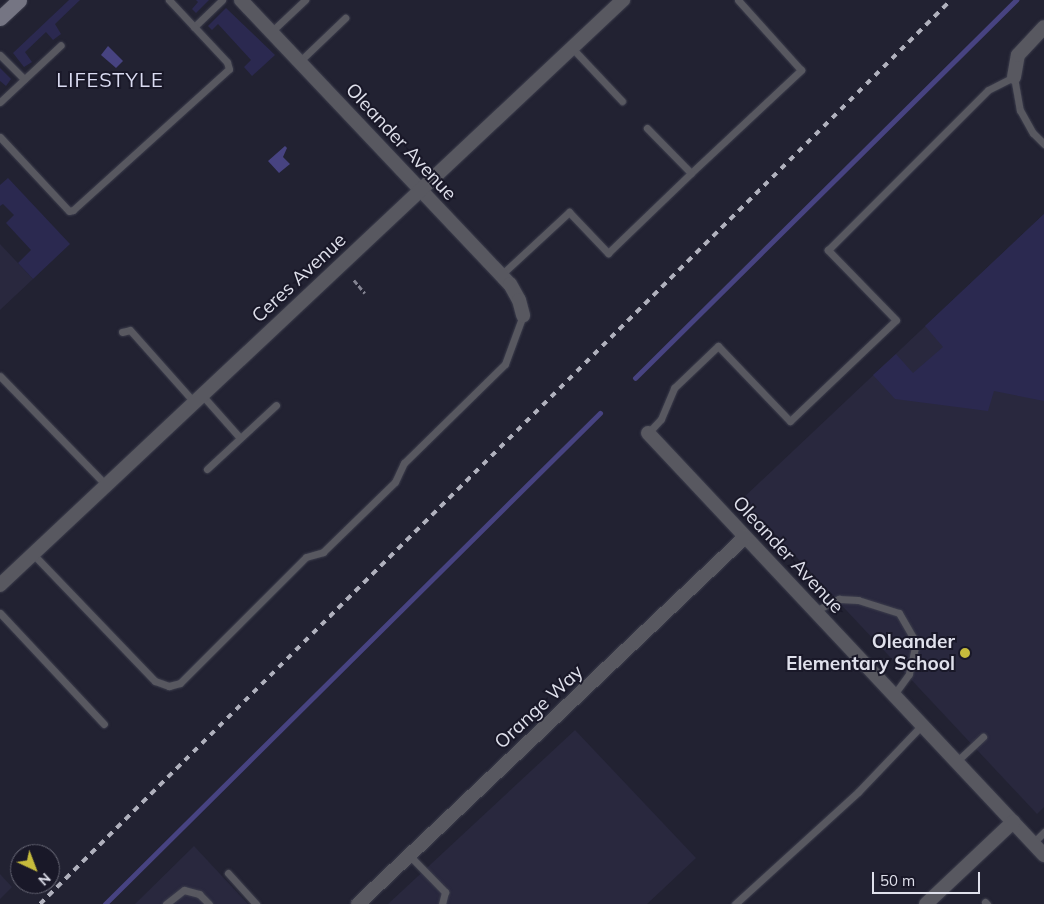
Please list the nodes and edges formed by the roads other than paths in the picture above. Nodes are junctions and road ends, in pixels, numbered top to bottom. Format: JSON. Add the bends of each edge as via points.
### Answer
{"nodes":[{"id":1,"x":19,"y":0,"type":"edge"},
{"id":2,"x":169,"y":0,"type":"edge"},
{"id":3,"x":222,"y":0,"type":"edge"},
{"id":4,"x":241,"y":0,"type":"edge"},
{"id":5,"x":305,"y":0,"type":"edge"},
{"id":6,"x":623,"y":0,"type":"edge"},
{"id":7,"x":738,"y":0,"type":"edge"},
{"id":8,"x":0,"y":18,"type":"edge"},
{"id":9,"x":345,"y":18,"type":"dead end"},
{"id":10,"x":194,"y":27,"type":"junction"},
{"id":11,"x":1043,"y":31,"type":"edge"},
{"id":12,"x":272,"y":32,"type":"junction"},
{"id":13,"x":61,"y":45,"type":"dead end"},
{"id":14,"x":572,"y":48,"type":"junction"},
{"id":15,"x":0,"y":55,"type":"edge"},
{"id":16,"x":300,"y":62,"type":"junction"},
{"id":17,"x":1014,"y":77,"type":"junction"},
{"id":18,"x":24,"y":80,"type":"junction"},
{"id":19,"x":622,"y":101,"type":"dead end"},
{"id":20,"x":0,"y":102,"type":"edge"},
{"id":21,"x":647,"y":128,"type":"dead end"},
{"id":22,"x":0,"y":137,"type":"edge"},
{"id":23,"x":1044,"y":144,"type":"edge"},
{"id":24,"x":691,"y":173,"type":"junction"},
{"id":25,"x":421,"y":189,"type":"junction"},
{"id":26,"x":501,"y":275,"type":"junction"},
{"id":27,"x":523,"y":315,"type":"joint"},
{"id":28,"x":122,"y":332,"type":"dead end"},
{"id":29,"x":0,"y":376,"type":"edge"},
{"id":30,"x":198,"y":399,"type":"junction"},
{"id":31,"x":276,"y":405,"type":"dead end"},
{"id":32,"x":648,"y":433,"type":"joint"},
{"id":33,"x":240,"y":438,"type":"junction"},
{"id":34,"x":207,"y":469,"type":"dead end"},
{"id":35,"x":106,"y":485,"type":"junction"},
{"id":36,"x":745,"y":537,"type":"junction"},
{"id":37,"x":33,"y":554,"type":"junction"},
{"id":38,"x":0,"y":584,"type":"edge"},
{"id":39,"x":815,"y":611,"type":"junction"},
{"id":40,"x":0,"y":614,"type":"edge"},
{"id":41,"x":894,"y":695,"type":"junction"},
{"id":42,"x":104,"y":724,"type":"dead end"},
{"id":43,"x":922,"y":725,"type":"junction"},
{"id":44,"x":983,"y":737,"type":"dead end"},
{"id":45,"x":956,"y":762,"type":"junction"},
{"id":46,"x":1013,"y":822,"type":"junction"},
{"id":47,"x":1044,"y":832,"type":"edge"},
{"id":48,"x":1032,"y":843,"type":"junction"},
{"id":49,"x":409,"y":855,"type":"junction"},
{"id":50,"x":1044,"y":855,"type":"edge"},
{"id":51,"x":228,"y":873,"type":"dead end"},
{"id":52,"x":166,"y":904,"type":"edge"},
{"id":53,"x":209,"y":904,"type":"edge"},
{"id":54,"x":256,"y":904,"type":"edge"},
{"id":55,"x":358,"y":904,"type":"edge"},
{"id":56,"x":442,"y":904,"type":"edge"},
{"id":57,"x":735,"y":904,"type":"edge"},
{"id":58,"x":926,"y":904,"type":"edge"}],
"edges":[{"from":1,"to":8,"type":"main road"},
{"from":2,"to":10,"type":"lane"},
{"from":3,"to":10,"type":"lane"},
{"from":4,"to":12,"type":"street","name":"Oleander Avenue"},
{"from":5,"to":12,"type":"lane"},
{"from":6,"to":14,"type":"street","name":"Ceres Avenue"},
{"from":7,"to":24,"type":"lane","via":[[801,70]]},
{"from":9,"to":16,"type":"lane"},
{"from":10,"to":22,"type":"lane","via":[[229,68],[73,210],[69,211]]},
{"from":11,"to":17,"type":"street","via":[[1018,55]]},
{"from":12,"to":16,"type":"street","name":"Oleander Avenue"},
{"from":13,"to":18,"type":"lane"},
{"from":14,"to":19,"type":"lane"},
{"from":14,"to":25,"type":"street","name":"Ceres Avenue"},
{"from":15,"to":18,"type":"lane"},
{"from":16,"to":25,"type":"street","name":"Oleander Avenue"},
{"from":17,"to":23,"type":"lane","via":[[1020,110],[1033,133]]},
{"from":17,"to":32,"type":"lane","via":[[988,90],[828,250],[896,320],[790,421],[718,346],[674,388],[661,419]]},
{"from":18,"to":20,"type":"lane"},
{"from":21,"to":24,"type":"lane"},
{"from":24,"to":26,"type":"lane","via":[[608,253],[569,212]]},
{"from":25,"to":26,"type":"street","name":"Oleander Avenue"},
{"from":25,"to":30,"type":"street","name":"Ceres Avenue"},
{"from":26,"to":27,"type":"street","name":"Oleander Avenue","via":[[519,300]]},
{"from":27,"to":37,"type":"lane","via":[[505,364],[404,463],[389,488],[323,552],[306,557],[180,683],[169,686],[156,681]]},
{"from":28,"to":30,"type":"lane","via":[[130,330]]},
{"from":29,"to":35,"type":"lane"},
{"from":30,"to":33,"type":"lane"},
{"from":30,"to":35,"type":"street","name":"Ceres Avenue"},
{"from":31,"to":33,"type":"lane"},
{"from":32,"to":36,"type":"street","name":"Oleander Avenue"},
{"from":33,"to":34,"type":"lane"},
{"from":35,"to":37,"type":"street","name":"Ceres Avenue"},
{"from":36,"to":39,"type":"street","name":"Oleander Avenue"},
{"from":36,"to":49,"type":"street","name":"Orange Way"},
{"from":37,"to":38,"type":"street","name":"Ceres Avenue"},
{"from":39,"to":41,"type":"street","name":"Oleander Avenue"},
{"from":39,"to":41,"type":"lane","via":[[839,599],[858,600],[899,613],[916,643],[909,674]]},
{"from":40,"to":42,"type":"lane"},
{"from":41,"to":43,"type":"street","name":"Oleander Avenue"},
{"from":43,"to":45,"type":"street","name":"Oleander Avenue"},
{"from":43,"to":57,"type":"lane","via":[[858,792]]},
{"from":44,"to":45,"type":"lane"},
{"from":45,"to":46,"type":"street","name":"Oleander Avenue"},
{"from":46,"to":48,"type":"street","name":"Oleander Avenue"},
{"from":46,"to":58,"type":"street"},
{"from":47,"to":48,"type":"lane"},
{"from":48,"to":50,"type":"street","name":"Oleander Avenue"},
{"from":49,"to":55,"type":"street","name":"Orange Way"},
{"from":49,"to":56,"type":"lane","via":[[445,892]]},
{"from":51,"to":54,"type":"lane"},
{"from":52,"to":53,"type":"lane","via":[[184,890],[199,894]]}]}
